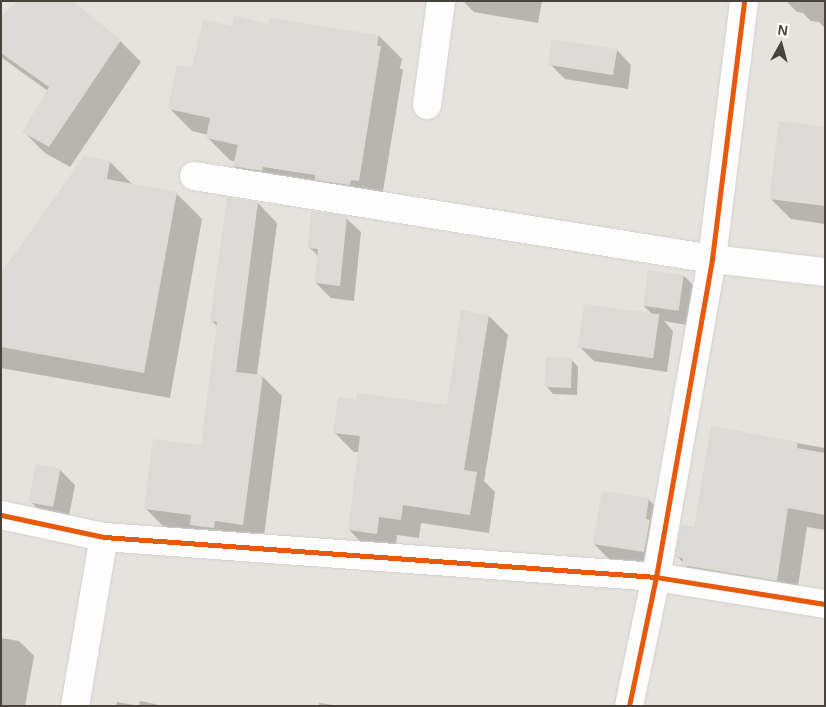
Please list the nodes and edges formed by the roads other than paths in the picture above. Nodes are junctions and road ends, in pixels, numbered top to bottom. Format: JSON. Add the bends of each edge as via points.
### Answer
{"nodes":[{"id":1,"x":441,"y":1,"type":"edge"},
{"id":2,"x":744,"y":1,"type":"edge"},
{"id":3,"x":427,"y":105,"type":"dead end"},
{"id":4,"x":194,"y":176,"type":"dead end"},
{"id":5,"x":712,"y":259,"type":"junction"},
{"id":6,"x":825,"y":272,"type":"edge"},
{"id":7,"x":1,"y":515,"type":"edge"},
{"id":8,"x":104,"y":538,"type":"junction"},
{"id":9,"x":656,"y":577,"type":"junction"},
{"id":10,"x":825,"y":604,"type":"edge"},
{"id":11,"x":75,"y":706,"type":"edge"},
{"id":12,"x":629,"y":706,"type":"edge"}],
"edges":[{"from":1,"to":3,"type":"street"},
{"from":2,"to":5,"type":"street"},
{"from":4,"to":5,"type":"street"},
{"from":5,"to":6,"type":"street"},
{"from":5,"to":9,"type":"street"},
{"from":7,"to":8,"type":"street"},
{"from":8,"to":9,"type":"street"},
{"from":8,"to":11,"type":"street"},
{"from":9,"to":10,"type":"street"},
{"from":9,"to":12,"type":"street"}]}
